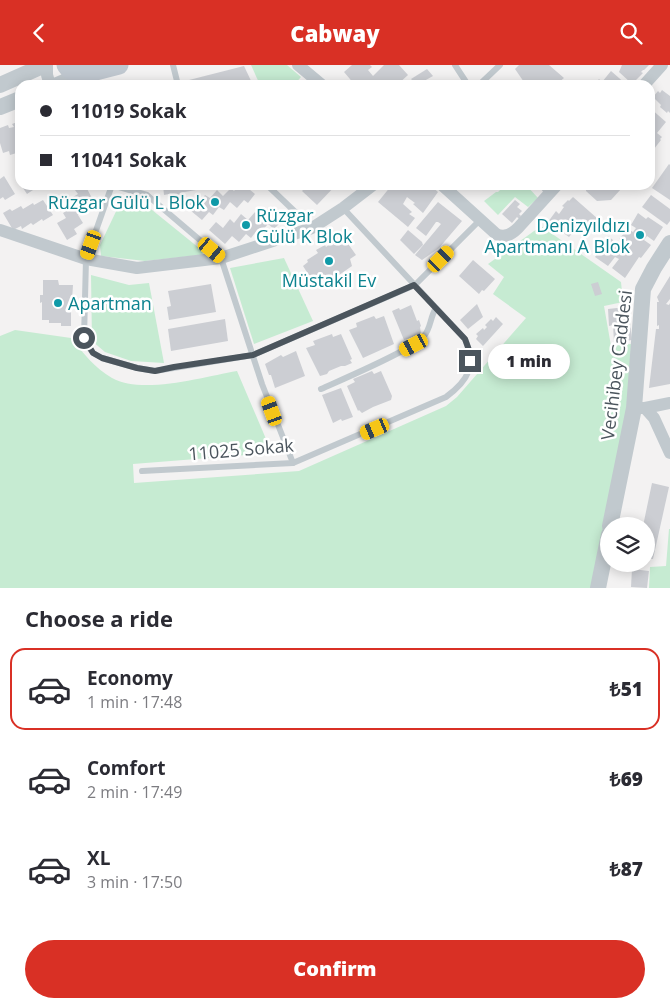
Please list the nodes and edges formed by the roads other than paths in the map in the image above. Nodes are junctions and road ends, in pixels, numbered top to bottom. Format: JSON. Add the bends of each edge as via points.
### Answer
{"nodes":[{"id":1,"x":46,"y":65,"type":"edge"},
{"id":2,"x":119,"y":65,"type":"edge"},
{"id":3,"x":173,"y":65,"type":"edge"},
{"id":4,"x":298,"y":65,"type":"edge"},
{"id":5,"x":455,"y":65,"type":"edge"},
{"id":6,"x":500,"y":65,"type":"edge"},
{"id":7,"x":662,"y":65,"type":"edge"},
{"id":8,"x":84,"y":69,"type":"edge"},
{"id":9,"x":48,"y":80,"type":"edge"},
{"id":10,"x":65,"y":80,"type":"edge"},
{"id":11,"x":177,"y":80,"type":"edge"},
{"id":12,"x":316,"y":80,"type":"edge"},
{"id":13,"x":465,"y":80,"type":"edge"},
{"id":14,"x":484,"y":80,"type":"edge"},
{"id":15,"x":648,"y":80,"type":"edge"},
{"id":16,"x":0,"y":85,"type":"edge"},
{"id":17,"x":15,"y":101,"type":"edge"},
{"id":18,"x":0,"y":107,"type":"edge"},
{"id":19,"x":110,"y":190,"type":"edge"},
{"id":20,"x":130,"y":190,"type":"edge"},
{"id":21,"x":272,"y":190,"type":"edge"},
{"id":22,"x":367,"y":190,"type":"edge"},
{"id":23,"x":448,"y":190,"type":"edge"},
{"id":24,"x":547,"y":190,"type":"edge"},
{"id":25,"x":344,"y":209,"type":"junction"},
{"id":26,"x":481,"y":219,"type":"junction"},
{"id":27,"x":312,"y":227,"type":"junction"},
{"id":28,"x":0,"y":230,"type":"edge"},
{"id":29,"x":670,"y":243,"type":"edge"},
{"id":30,"x":221,"y":258,"type":"junction"},
{"id":31,"x":86,"y":259,"type":"junction"},
{"id":32,"x":414,"y":285,"type":"junction"},
{"id":33,"x":436,"y":308,"type":"junction"},
{"id":34,"x":253,"y":355,"type":"junction"},
{"id":35,"x":321,"y":389,"type":"dead end"},
{"id":36,"x":670,"y":403,"type":"edge"},
{"id":37,"x":640,"y":408,"type":"junction"},
{"id":38,"x":670,"y":453,"type":"edge"},
{"id":39,"x":293,"y":463,"type":"junction"},
{"id":40,"x":142,"y":471,"type":"dead end"},
{"id":41,"x":612,"y":517,"type":"edge"},
{"id":42,"x":601,"y":572,"type":"edge"},
{"id":43,"x":598,"y":588,"type":"edge"}],
"edges":[{"from":1,"to":9,"type":"street"},
{"from":1,"to":16,"type":"street"},
{"from":2,"to":8,"type":"main road"},
{"from":3,"to":11,"type":"lane"},
{"from":4,"to":12,"type":"street"},
{"from":5,"to":13,"type":"lane"},
{"from":6,"to":14,"type":"lane"},
{"from":7,"to":15,"type":"street"},
{"from":8,"to":10,"type":"street"},
{"from":17,"to":18,"type":"street"},
{"from":19,"to":31,"type":"lane"},
{"from":20,"to":30,"type":"lane","via":[[147,195]]},
{"from":21,"to":27,"type":"lane"},
{"from":22,"to":25,"type":"street"},
{"from":23,"to":26,"type":"street"},
{"from":24,"to":26,"type":"street","via":[[514,231],[504,236],[499,236]]},
{"from":25,"to":27,"type":"street"},
{"from":25,"to":32,"type":"lane"},
{"from":26,"to":32,"type":"lane"},
{"from":27,"to":30,"type":"street"},
{"from":28,"to":31,"type":"street"},
{"from":29,"to":37,"type":"street","name":"Vecihibey Caddesi","via":[[643,289]]},
{"from":30,"to":31,"type":"street","via":[[137,268]]},
{"from":30,"to":34,"type":"lane"},
{"from":31,"to":34,"type":"lane","via":[[84,338],[93,353],[155,371]]},
{"from":32,"to":33,"type":"lane"},
{"from":32,"to":34,"type":"lane"},
{"from":33,"to":35,"type":"lane","via":[[424,337],[414,345]]},
{"from":33,"to":39,"type":"lane","name":"11025 Sokak","via":[[465,339],[469,350],[469,373],[456,390]]},
{"from":34,"to":39,"type":"lane"},
{"from":36,"to":37,"type":"street"},
{"from":37,"to":38,"type":"street","via":[[654,418]]},
{"from":37,"to":41,"type":"street","name":"Vecihibey Caddesi"},
{"from":39,"to":40,"type":"lane","name":"11025 Sokak"},
{"from":42,"to":43,"type":"street"}]}
